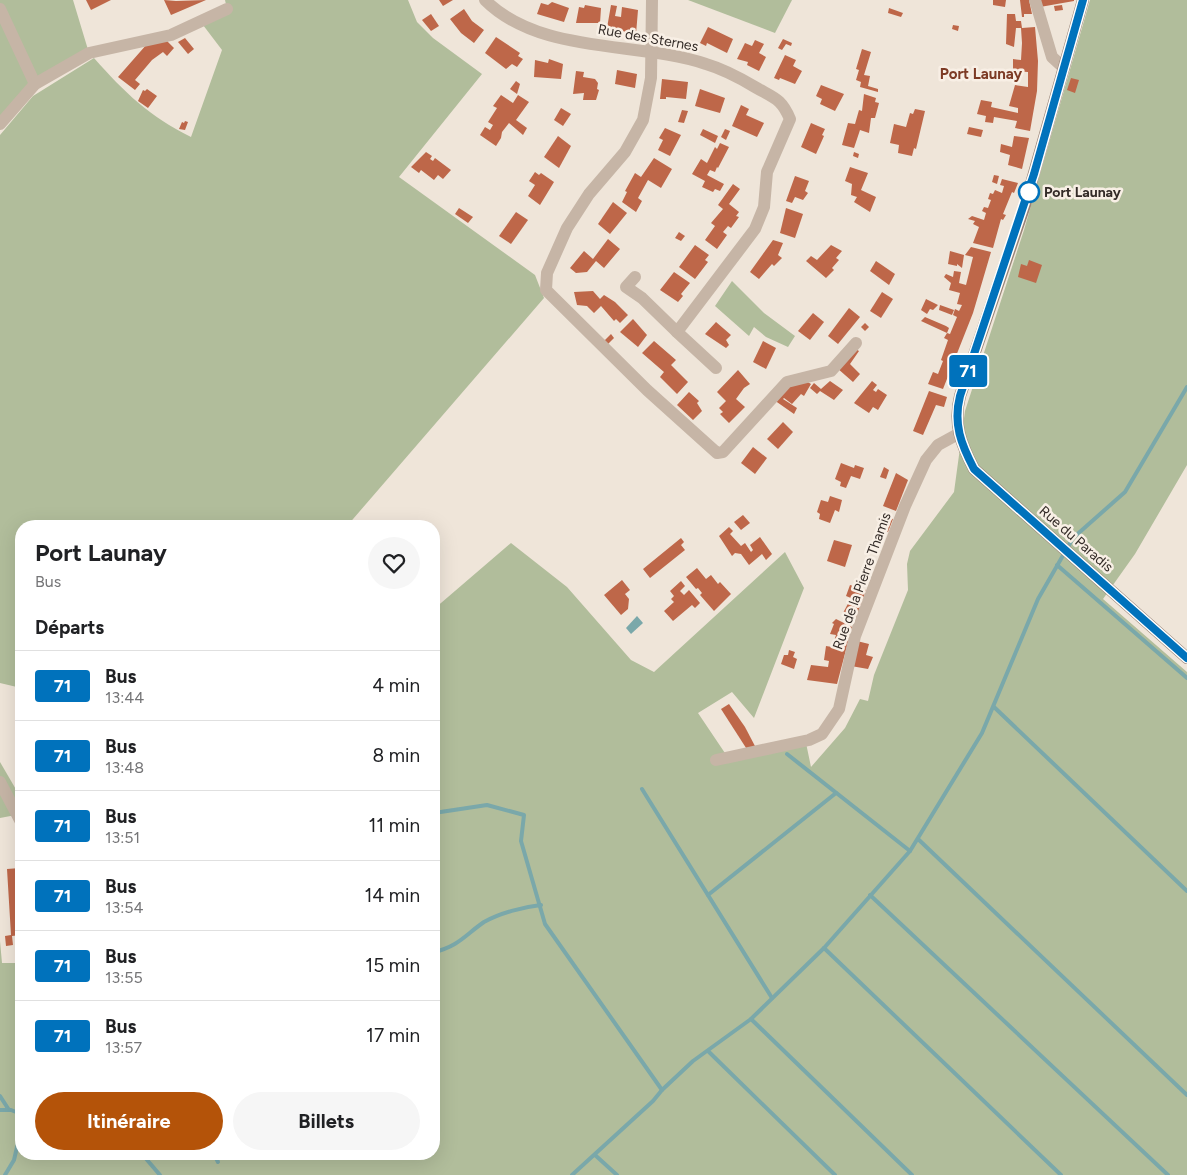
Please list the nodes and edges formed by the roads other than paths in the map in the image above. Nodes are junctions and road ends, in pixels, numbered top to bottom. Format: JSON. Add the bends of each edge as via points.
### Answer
{"nodes":[{"id":1,"x":485,"y":0,"type":"edge"},
{"id":2,"x":652,"y":0,"type":"edge"},
{"id":3,"x":1036,"y":0,"type":"edge"},
{"id":4,"x":1083,"y":0,"type":"edge"},
{"id":5,"x":0,"y":9,"type":"edge"},
{"id":6,"x":228,"y":9,"type":"dead end"},
{"id":7,"x":652,"y":54,"type":"junction"},
{"id":8,"x":1064,"y":68,"type":"junction"},
{"id":9,"x":35,"y":84,"type":"junction"},
{"id":10,"x":0,"y":124,"type":"edge"},
{"id":11,"x":635,"y":277,"type":"dead end"},
{"id":12,"x":677,"y":332,"type":"junction"},
{"id":13,"x":856,"y":343,"type":"dead end"},
{"id":14,"x":716,"y":368,"type":"dead end"},
{"id":15,"x":958,"y":434,"type":"junction"},
{"id":16,"x":1187,"y":658,"type":"edge"},
{"id":17,"x":716,"y":760,"type":"dead end"},
{"id":18,"x":0,"y":782,"type":"edge"},
{"id":19,"x":15,"y":811,"type":"edge"}],
"edges":[{"from":1,"to":7,"type":"street","name":"Rue des Sternes","via":[[509,20],[537,31]]},
{"from":2,"to":7,"type":"street"},
{"from":3,"to":8,"type":"street","via":[[1052,57]]},
{"from":4,"to":8,"type":"main road"},
{"from":5,"to":9,"type":"street"},
{"from":6,"to":9,"type":"street","via":[[171,35],[89,53]]},
{"from":7,"to":12,"type":"street","name":"Rue des Sternes","via":[[707,64],[750,84],[783,103],[790,119],[767,172],[764,207],[754,229]]},
{"from":7,"to":13,"type":"street","via":[[650,92],[639,129],[567,228],[547,273],[546,290],[647,390],[717,453],[723,452],[786,382],[831,371]]},
{"from":8,"to":15,"type":"main road","via":[[1028,196],[960,396],[956,414]]},
{"from":9,"to":10,"type":"street"},
{"from":11,"to":12,"type":"street","via":[[626,287]]},
{"from":12,"to":14,"type":"street"},
{"from":15,"to":16,"type":"main road","name":"Rue du Paradis","via":[[974,469],[989,484]]},
{"from":15,"to":17,"type":"street","name":"Rue de la Pierre Thamis","via":[[938,445],[926,460],[905,506],[855,636],[839,709],[822,734],[809,740]]},
{"from":18,"to":19,"type":"street"}]}
